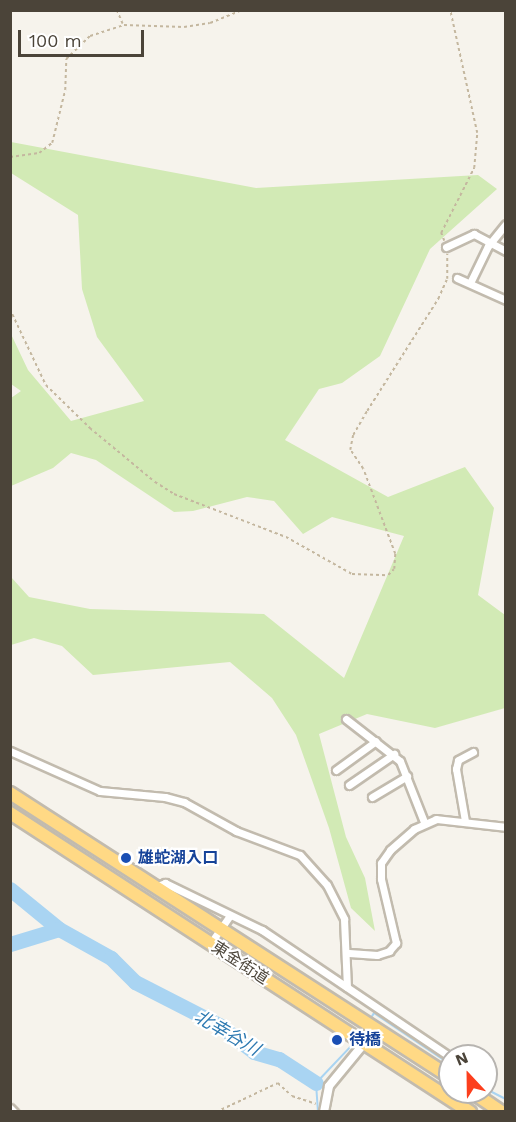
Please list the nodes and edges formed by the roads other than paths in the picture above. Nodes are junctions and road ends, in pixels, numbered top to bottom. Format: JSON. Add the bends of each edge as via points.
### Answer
{"nodes":[{"id":1,"x":506,"y":224,"type":"edge"},
{"id":2,"x":490,"y":243,"type":"junction"},
{"id":3,"x":446,"y":247,"type":"road end"},
{"id":4,"x":506,"y":251,"type":"edge"},
{"id":5,"x":457,"y":278,"type":"dead end"},
{"id":6,"x":470,"y":283,"type":"junction"},
{"id":7,"x":506,"y":300,"type":"edge"},
{"id":8,"x":346,"y":718,"type":"dead end"},
{"id":9,"x":376,"y":741,"type":"junction"},
{"id":10,"x":10,"y":751,"type":"edge"},
{"id":11,"x":473,"y":752,"type":"dead end"},
{"id":12,"x":394,"y":754,"type":"junction"},
{"id":13,"x":336,"y":770,"type":"dead end"},
{"id":14,"x":407,"y":776,"type":"junction"},
{"id":15,"x":349,"y":785,"type":"dead end"},
{"id":16,"x":10,"y":793,"type":"edge"},
{"id":17,"x":372,"y":798,"type":"dead end"},
{"id":18,"x":10,"y":813,"type":"edge"},
{"id":19,"x":465,"y":821,"type":"junction"},
{"id":20,"x":424,"y":822,"type":"junction"},
{"id":21,"x":506,"y":828,"type":"edge"},
{"id":22,"x":153,"y":888,"type":"junction"},
{"id":23,"x":230,"y":915,"type":"junction"},
{"id":24,"x":219,"y":931,"type":"junction"},
{"id":25,"x":210,"y":944,"type":"junction"},
{"id":26,"x":348,"y":953,"type":"junction"},
{"id":27,"x":347,"y":987,"type":"junction"},
{"id":28,"x":376,"y":1029,"type":"junction"},
{"id":29,"x":366,"y":1044,"type":"junction"},
{"id":30,"x":438,"y":1049,"type":"edge"},
{"id":31,"x":438,"y":1069,"type":"edge"},
{"id":32,"x":10,"y":1108,"type":"edge"},
{"id":33,"x":324,"y":1108,"type":"edge"},
{"id":34,"x":14,"y":1112,"type":"edge"},
{"id":35,"x":470,"y":1112,"type":"edge"}],
"edges":[{"from":1,"to":2,"type":"street"},
{"from":2,"to":3,"type":"street","via":[[474,234]]},
{"from":2,"to":4,"type":"street"},
{"from":2,"to":6,"type":"street"},
{"from":5,"to":6,"type":"street"},
{"from":6,"to":7,"type":"street"},
{"from":8,"to":9,"type":"street"},
{"from":9,"to":12,"type":"street"},
{"from":9,"to":13,"type":"street"},
{"from":10,"to":26,"type":"street","via":[[100,791],[184,802],[236,831],[293,851],[316,870],[337,899]]},
{"from":11,"to":19,"type":"street","via":[[458,760],[456,769]]},
{"from":12,"to":14,"type":"street"},
{"from":12,"to":15,"type":"street"},
{"from":14,"to":17,"type":"street"},
{"from":14,"to":20,"type":"street"},
{"from":16,"to":22,"type":"highway","name":"東金街道"},
{"from":18,"to":25,"type":"highway","name":"東金街道"},
{"from":19,"to":20,"type":"street"},
{"from":19,"to":21,"type":"street"},
{"from":20,"to":26,"type":"street","via":[[390,850],[381,863],[396,943],[389,951],[377,955]]},
{"from":22,"to":23,"type":"street","via":[[165,883]]},
{"from":22,"to":24,"type":"highway","name":"東金街道"},
{"from":23,"to":24,"type":"street"},
{"from":23,"to":27,"type":"street","via":[[304,955]]},
{"from":24,"to":25,"type":"street"},
{"from":24,"to":28,"type":"highway","name":"東金街道"},
{"from":25,"to":29,"type":"highway","name":"東金街道"},
{"from":26,"to":27,"type":"street"},
{"from":27,"to":30,"type":"street"},
{"from":28,"to":29,"type":"street"},
{"from":28,"to":31,"type":"highway","name":"東金街道"},
{"from":29,"to":33,"type":"street","via":[[333,1080]]},
{"from":29,"to":35,"type":"highway","name":"東金街道"},
{"from":32,"to":34,"type":"street"}]}
